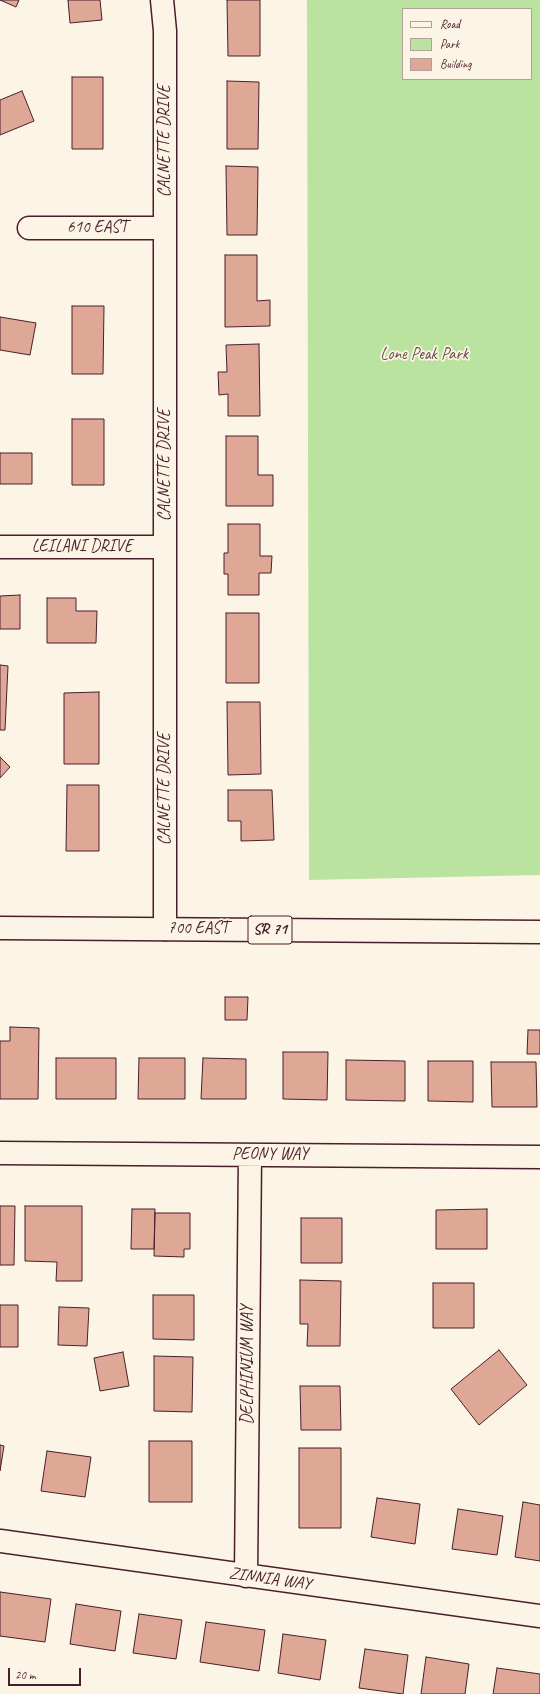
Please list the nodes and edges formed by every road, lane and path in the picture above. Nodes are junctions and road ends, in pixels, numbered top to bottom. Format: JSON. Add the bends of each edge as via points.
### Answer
{"nodes":[{"id":1,"x":162,"y":0,"type":"edge"},
{"id":2,"x":29,"y":228,"type":"dead end"},
{"id":3,"x":165,"y":228,"type":"junction"},
{"id":4,"x":0,"y":546,"type":"edge"},
{"id":5,"x":165,"y":547,"type":"junction"},
{"id":6,"x":0,"y":928,"type":"edge"},
{"id":7,"x":165,"y":929,"type":"junction"},
{"id":8,"x":540,"y":932,"type":"edge"},
{"id":9,"x":0,"y":1153,"type":"edge"},
{"id":10,"x":250,"y":1155,"type":"junction"},
{"id":11,"x":540,"y":1157,"type":"edge"},
{"id":12,"x":0,"y":1541,"type":"edge"},
{"id":13,"x":246,"y":1576,"type":"junction"},
{"id":14,"x":540,"y":1616,"type":"edge"}],
"edges":[{"from":1,"to":3,"type":"street","name":"CALNETTE DRIVE","via":[[165,31]]},
{"from":2,"to":3,"type":"street","name":"610 EAST"},
{"from":3,"to":5,"type":"street","name":"CALNETTE DRIVE"},
{"from":4,"to":5,"type":"street","name":"LEILANI DRIVE"},
{"from":5,"to":7,"type":"street","name":"CALNETTE DRIVE"},
{"from":6,"to":7,"type":"street","name":"700 EAST","number":"SR 71"},
{"from":7,"to":8,"type":"street","name":"700 EAST","number":"SR 71"},
{"from":9,"to":10,"type":"street","name":"PEONY WAY"},
{"from":10,"to":11,"type":"street","name":"PEONY WAY"},
{"from":10,"to":13,"type":"street","name":"DELPHINIUM WAY"},
{"from":12,"to":13,"type":"street","name":"ZINNIA WAY"},
{"from":13,"to":14,"type":"street","name":"ZINNIA WAY"}]}
